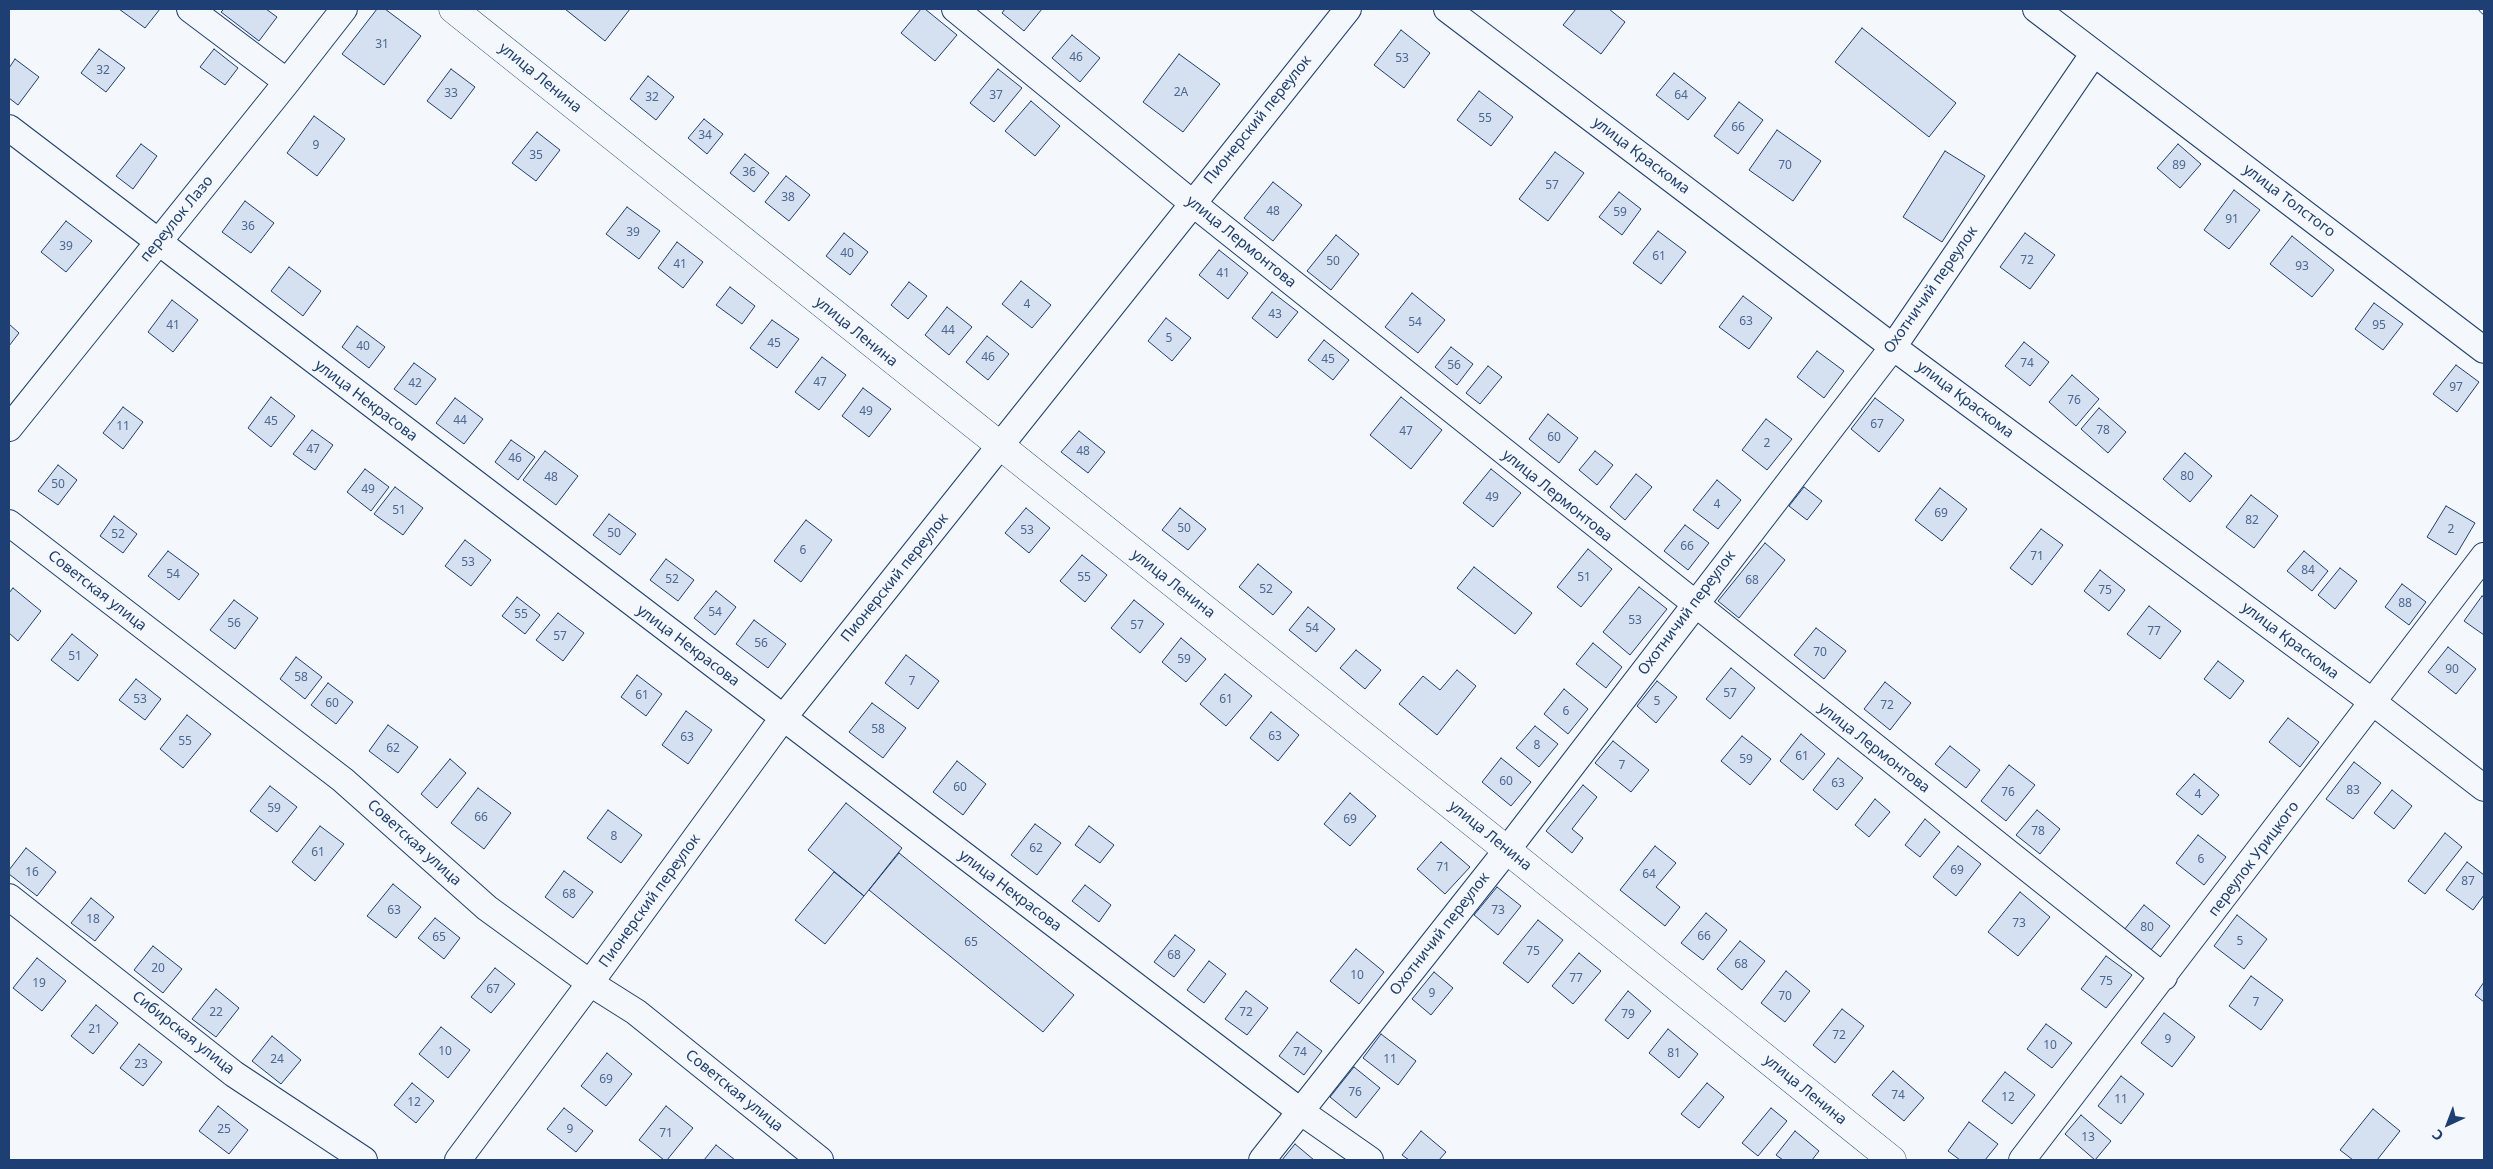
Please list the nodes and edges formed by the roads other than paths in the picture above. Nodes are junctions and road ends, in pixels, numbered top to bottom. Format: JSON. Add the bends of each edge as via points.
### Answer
{"nodes":[{"id":1,"x":190,"y":9,"type":"edge"},
{"id":2,"x":344,"y":9,"type":"edge"},
{"id":3,"x":453,"y":9,"type":"edge"},
{"id":4,"x":955,"y":9,"type":"edge"},
{"id":5,"x":1348,"y":9,"type":"edge"},
{"id":6,"x":1447,"y":9,"type":"edge"},
{"id":7,"x":2036,"y":9,"type":"edge"},
{"id":8,"x":2094,"y":53,"type":"junction"},
{"id":9,"x":288,"y":82,"type":"junction"},
{"id":10,"x":9,"y":128,"type":"edge"},
{"id":11,"x":1191,"y":202,"type":"junction"},
{"id":12,"x":157,"y":242,"type":"junction"},
{"id":13,"x":1893,"y":347,"type":"junction"},
{"id":14,"x":2484,"y":350,"type":"edge"},
{"id":15,"x":9,"y":428,"type":"edge"},
{"id":16,"x":1000,"y":447,"type":"junction"},
{"id":17,"x":9,"y":523,"type":"edge"},
{"id":18,"x":2484,"y":556,"type":"edge"},
{"id":19,"x":1693,"y":604,"type":"junction"},
{"id":20,"x":2374,"y":703,"type":"junction"},
{"id":21,"x":782,"y":718,"type":"junction"},
{"id":22,"x":2484,"y":788,"type":"edge"},
{"id":23,"x":1507,"y":850,"type":"junction"},
{"id":24,"x":9,"y":897,"type":"edge"},
{"id":25,"x":2164,"y":977,"type":"junction"},
{"id":26,"x":590,"y":983,"type":"junction"},
{"id":27,"x":1300,"y":1111,"type":"junction"},
{"id":28,"x":364,"y":1160,"type":"edge"},
{"id":29,"x":458,"y":1160,"type":"edge"},
{"id":30,"x":820,"y":1160,"type":"edge"},
{"id":31,"x":1262,"y":1160,"type":"edge"},
{"id":32,"x":1370,"y":1160,"type":"edge"},
{"id":33,"x":1892,"y":1160,"type":"edge"},
{"id":34,"x":2022,"y":1160,"type":"edge"}],
"edges":[{"from":1,"to":9,"type":"street"},
{"from":2,"to":9,"type":"street","name":"переулок Лазо"},
{"from":3,"to":16,"type":"main road","name":"улица Ленина"},
{"from":4,"to":11,"type":"street","name":"улица Лермонтова"},
{"from":5,"to":11,"type":"street","name":"Пионерский переулок"},
{"from":6,"to":13,"type":"street","name":"улица Краскома"},
{"from":7,"to":8,"type":"street","name":"улица Толстого"},
{"from":8,"to":13,"type":"street","name":"Охотничий переулок"},
{"from":8,"to":14,"type":"street","name":"улица Толстого"},
{"from":9,"to":12,"type":"street","name":"переулок Лазо"},
{"from":10,"to":12,"type":"street","name":"улица Некрасова"},
{"from":11,"to":16,"type":"street","name":"Пионерский переулок"},
{"from":11,"to":19,"type":"street","name":"улица Лермонтова"},
{"from":12,"to":15,"type":"street","name":"переулок Лазо"},
{"from":12,"to":21,"type":"street","name":"улица Некрасова"},
{"from":13,"to":19,"type":"street","name":"Охотничий переулок"},
{"from":13,"to":20,"type":"street","name":"улица Краскома"},
{"from":16,"to":21,"type":"street","name":"Пионерский переулок"},
{"from":16,"to":23,"type":"main road","name":"улица Ленина"},
{"from":17,"to":26,"type":"street","name":"Советская улица","via":[[343,780],[487,908]]},
{"from":18,"to":20,"type":"street","name":"переулок Урицкого"},
{"from":19,"to":23,"type":"street","name":"Охотничий переулок"},
{"from":19,"to":25,"type":"street","name":"улица Лермонтова"},
{"from":20,"to":22,"type":"street","name":"улица Краскома"},
{"from":20,"to":25,"type":"street","name":"переулок Урицкого"},
{"from":21,"to":26,"type":"street","name":"Пионерский переулок"},
{"from":21,"to":27,"type":"street","name":"улица Некрасова"},
{"from":23,"to":27,"type":"street","name":"Охотничий переулок"},
{"from":23,"to":33,"type":"main road","name":"улица Ленина"},
{"from":24,"to":28,"type":"street","name":"Сибирская улица","via":[[234,1074]]},
{"from":25,"to":34,"type":"street","name":"переулок Урицкого"},
{"from":26,"to":29,"type":"street","name":"Пионерский переулок"},
{"from":26,"to":30,"type":"street","name":"Советская улица","via":[[636,1012]]},
{"from":27,"to":31,"type":"street","name":"Охотничий переулок"},
{"from":27,"to":32,"type":"street","name":"улица Некрасова"}]}
